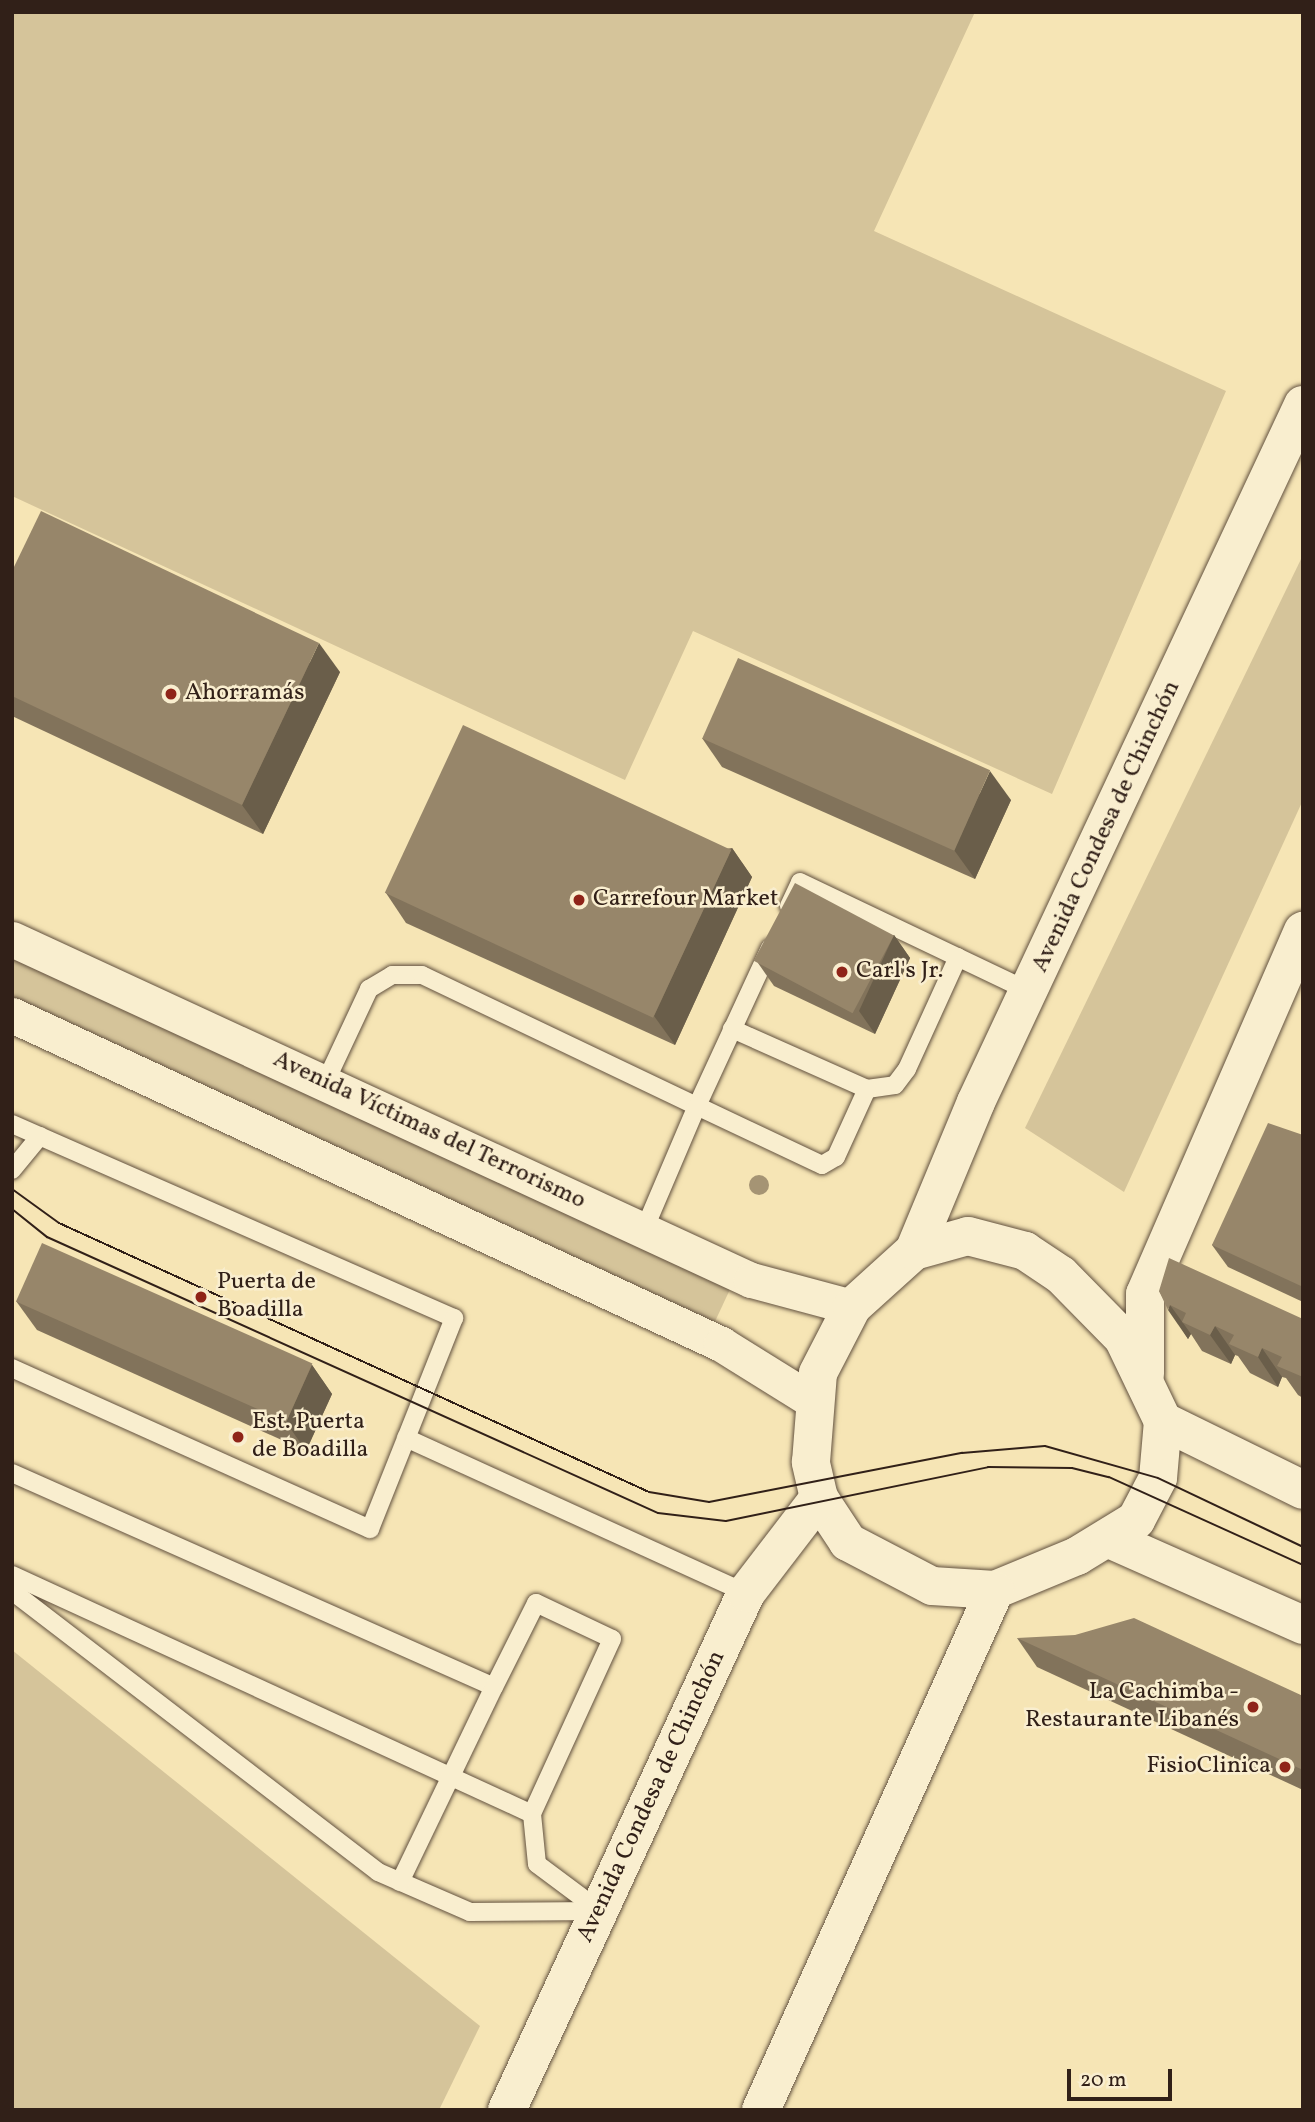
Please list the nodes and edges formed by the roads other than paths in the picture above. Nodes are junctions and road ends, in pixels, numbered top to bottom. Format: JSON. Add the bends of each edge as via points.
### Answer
{"nodes":[{"id":1,"x":1303,"y":405,"type":"edge"},
{"id":2,"x":1303,"y":931,"type":"edge"},
{"id":3,"x":12,"y":939,"type":"edge"},
{"id":4,"x":958,"y":957,"type":"junction"},
{"id":5,"x":1029,"y":991,"type":"junction"},
{"id":6,"x":12,"y":1015,"type":"edge"},
{"id":7,"x":732,"y":1029,"type":"junction"},
{"id":8,"x":325,"y":1083,"type":"junction"},
{"id":9,"x":867,"y":1089,"type":"junction"},
{"id":10,"x":697,"y":1106,"type":"junction"},
{"id":11,"x":12,"y":1124,"type":"edge"},
{"id":12,"x":40,"y":1136,"type":"junction"},
{"id":13,"x":12,"y":1170,"type":"edge"},
{"id":14,"x":644,"y":1230,"type":"junction"},
{"id":15,"x":914,"y":1251,"type":"junction"},
{"id":16,"x":852,"y":1307,"type":"junction"},
{"id":17,"x":12,"y":1368,"type":"edge"},
{"id":18,"x":1145,"y":1377,"type":"junction"},
{"id":19,"x":811,"y":1399,"type":"junction"},
{"id":20,"x":1163,"y":1421,"type":"junction"},
{"id":21,"x":406,"y":1438,"type":"junction"},
{"id":22,"x":12,"y":1473,"type":"edge"},
{"id":23,"x":1303,"y":1490,"type":"edge"},
{"id":24,"x":819,"y":1498,"type":"junction"},
{"id":25,"x":1109,"y":1539,"type":"junction"},
{"id":26,"x":12,"y":1575,"type":"edge"},
{"id":27,"x":995,"y":1590,"type":"junction"},
{"id":28,"x":12,"y":1591,"type":"edge"},
{"id":29,"x":746,"y":1593,"type":"junction"},
{"id":30,"x":1303,"y":1625,"type":"edge"},
{"id":31,"x":494,"y":1687,"type":"junction"},
{"id":32,"x":452,"y":1781,"type":"junction"},
{"id":33,"x":532,"y":1814,"type":"junction"},
{"id":34,"x":400,"y":1882,"type":"junction"},
{"id":35,"x":600,"y":1911,"type":"junction"},
{"id":36,"x":508,"y":2110,"type":"edge"},
{"id":37,"x":761,"y":2110,"type":"edge"}],
"edges":[{"from":1,"to":5,"type":"street","name":"Avenida Condesa de Chinchón"},
{"from":2,"to":18,"type":"street","via":[[1145,1294]]},
{"from":3,"to":8,"type":"street","name":"Avenida Víctimas del Terrorismo"},
{"from":4,"to":5,"type":"lane"},
{"from":4,"to":7,"type":"lane","via":[[800,882]]},
{"from":4,"to":9,"type":"lane","via":[[907,1069],[895,1085]]},
{"from":5,"to":15,"type":"street","name":"Avenida Condesa de Chinchón"},
{"from":6,"to":19,"type":"street","via":[[721,1344]]},
{"from":7,"to":9,"type":"lane"},
{"from":7,"to":10,"type":"lane"},
{"from":8,"to":10,"type":"lane","via":[[369,989],[392,975],[422,975]]},
{"from":8,"to":14,"type":"street","name":"Avenida Víctimas del Terrorismo"},
{"from":9,"to":10,"type":"lane","via":[[836,1157],[822,1165]]},
{"from":10,"to":14,"type":"lane"},
{"from":11,"to":12,"type":"lane"},
{"from":12,"to":13,"type":"lane"},
{"from":12,"to":21,"type":"lane","via":[[454,1318]]},
{"from":14,"to":16,"type":"street","name":"Avenida Víctimas del Terrorismo","via":[[751,1280]]},
{"from":15,"to":16,"type":"street"},
{"from":15,"to":18,"type":"street","via":[[968,1236],[1025,1251],[1087,1301],[1122,1338]]},
{"from":16,"to":19,"type":"street","via":[[830,1341]]},
{"from":17,"to":21,"type":"lane","via":[[370,1529]]},
{"from":18,"to":20,"type":"street"},
{"from":19,"to":24,"type":"street","via":[[811,1462]]},
{"from":20,"to":23,"type":"street"},
{"from":20,"to":25,"type":"street","via":[[1164,1451],[1152,1497],[1136,1520]]},
{"from":21,"to":29,"type":"lane"},
{"from":22,"to":31,"type":"lane"},
{"from":24,"to":27,"type":"street","via":[[848,1542],[891,1570],[932,1586]]},
{"from":24,"to":29,"type":"street","name":"Avenida Condesa de Chinchón"},
{"from":25,"to":27,"type":"street"},
{"from":25,"to":30,"type":"street"},
{"from":26,"to":32,"type":"lane"},
{"from":27,"to":37,"type":"street"},
{"from":28,"to":34,"type":"lane"},
{"from":29,"to":35,"type":"street","name":"Avenida Condesa de Chinchón"},
{"from":31,"to":32,"type":"lane"},
{"from":31,"to":33,"type":"lane","via":[[536,1603],[612,1639]]},
{"from":32,"to":33,"type":"lane"},
{"from":32,"to":34,"type":"lane"},
{"from":33,"to":35,"type":"lane","via":[[537,1864]]},
{"from":34,"to":35,"type":"lane","via":[[470,1912]]},
{"from":35,"to":36,"type":"street","name":"Avenida Condesa de Chinchón"}]}
